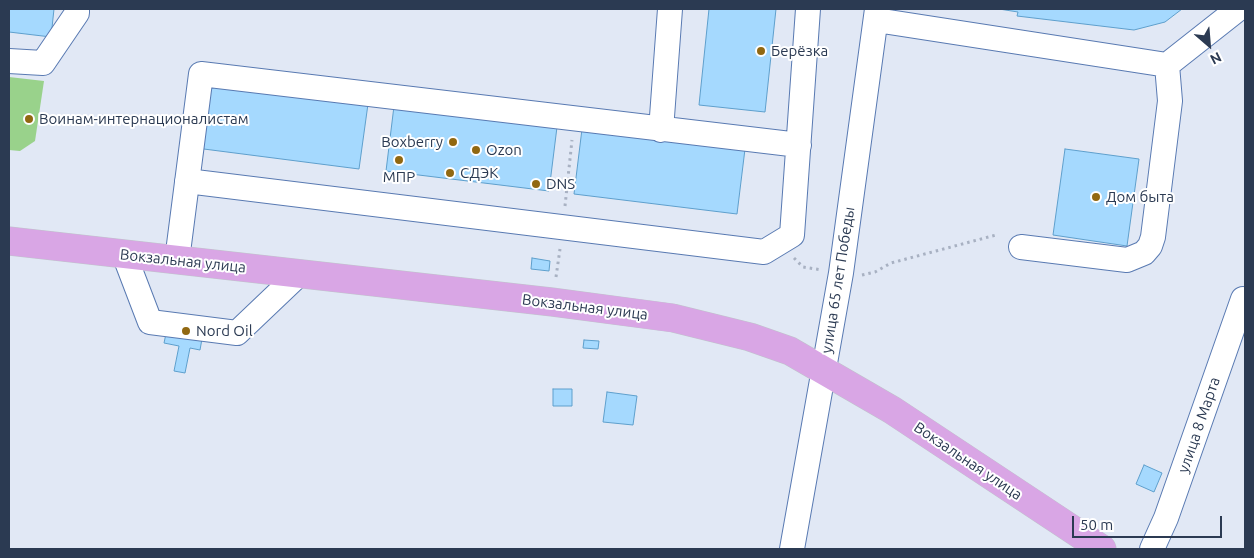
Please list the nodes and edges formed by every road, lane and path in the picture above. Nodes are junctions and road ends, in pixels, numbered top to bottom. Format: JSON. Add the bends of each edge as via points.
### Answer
{"nodes":[{"id":1,"x":77,"y":9,"type":"edge"},
{"id":2,"x":670,"y":9,"type":"edge"},
{"id":3,"x":808,"y":9,"type":"edge"},
{"id":4,"x":1238,"y":9,"type":"edge"},
{"id":5,"x":876,"y":14,"type":"edge"},
{"id":6,"x":9,"y":61,"type":"edge"},
{"id":7,"x":1167,"y":65,"type":"junction"},
{"id":8,"x":574,"y":119,"type":"junction"},
{"id":9,"x":661,"y":130,"type":"junction"},
{"id":10,"x":799,"y":145,"type":"junction"},
{"id":11,"x":187,"y":181,"type":"junction"},
{"id":12,"x":563,"y":228,"type":"junction"},
{"id":13,"x":996,"y":235,"type":"dead end"},
{"id":14,"x":9,"y":242,"type":"edge"},
{"id":15,"x":778,"y":244,"type":"junction"},
{"id":16,"x":1020,"y":247,"type":"dead end"},
{"id":17,"x":124,"y":254,"type":"junction"},
{"id":18,"x":177,"y":260,"type":"junction"},
{"id":19,"x":841,"y":273,"type":"junction"},
{"id":20,"x":300,"y":274,"type":"junction"},
{"id":21,"x":556,"y":277,"type":"dead end"},
{"id":22,"x":1243,"y":299,"type":"dead end"},
{"id":23,"x":823,"y":370,"type":"junction"},
{"id":24,"x":792,"y":549,"type":"edge"},
{"id":25,"x":1102,"y":549,"type":"edge"},
{"id":26,"x":1152,"y":549,"type":"edge"}],
"edges":[{"from":1,"to":6,"type":"street","via":[[43,63]]},
{"from":2,"to":9,"type":"street"},
{"from":3,"to":10,"type":"street"},
{"from":4,"to":7,"type":"street"},
{"from":5,"to":7,"type":"street"},
{"from":5,"to":19,"type":"street","name":"улица 65 лет Победы"},
{"from":7,"to":16,"type":"street","via":[[1170,101],[1150,246],[1138,257],[1127,260]]},
{"from":8,"to":9,"type":"street"},
{"from":8,"to":11,"type":"street","via":[[201,74]]},
{"from":8,"to":12,"type":"path"},
{"from":9,"to":10,"type":"street"},
{"from":10,"to":15,"type":"street","via":[[792,235]]},
{"from":11,"to":12,"type":"street"},
{"from":11,"to":18,"type":"street"},
{"from":12,"to":15,"type":"street","via":[[764,252]]},
{"from":12,"to":21,"type":"path"},
{"from":13,"to":19,"type":"path","via":[[892,263],[875,272],[860,275]]},
{"from":14,"to":17,"type":"main road","name":"Вокзальная улица"},
{"from":15,"to":19,"type":"path","via":[[803,267]]},
{"from":17,"to":18,"type":"main road","name":"Вокзальная улица"},
{"from":17,"to":20,"type":"street","via":[[150,322],[237,333]]},
{"from":18,"to":20,"type":"main road","name":"Вокзальная улица"},
{"from":19,"to":23,"type":"street","name":"улица 65 лет Победы"},
{"from":20,"to":23,"type":"main road","name":"Вокзальная улица","via":[[673,318],[750,337],[790,351]]},
{"from":22,"to":26,"type":"street","name":"улица 8 Марта","via":[[1166,518]]},
{"from":23,"to":24,"type":"street","name":"улица 65 лет Победы"},
{"from":23,"to":25,"type":"main road","name":"Вокзальная улица","via":[[892,410]]}]}
